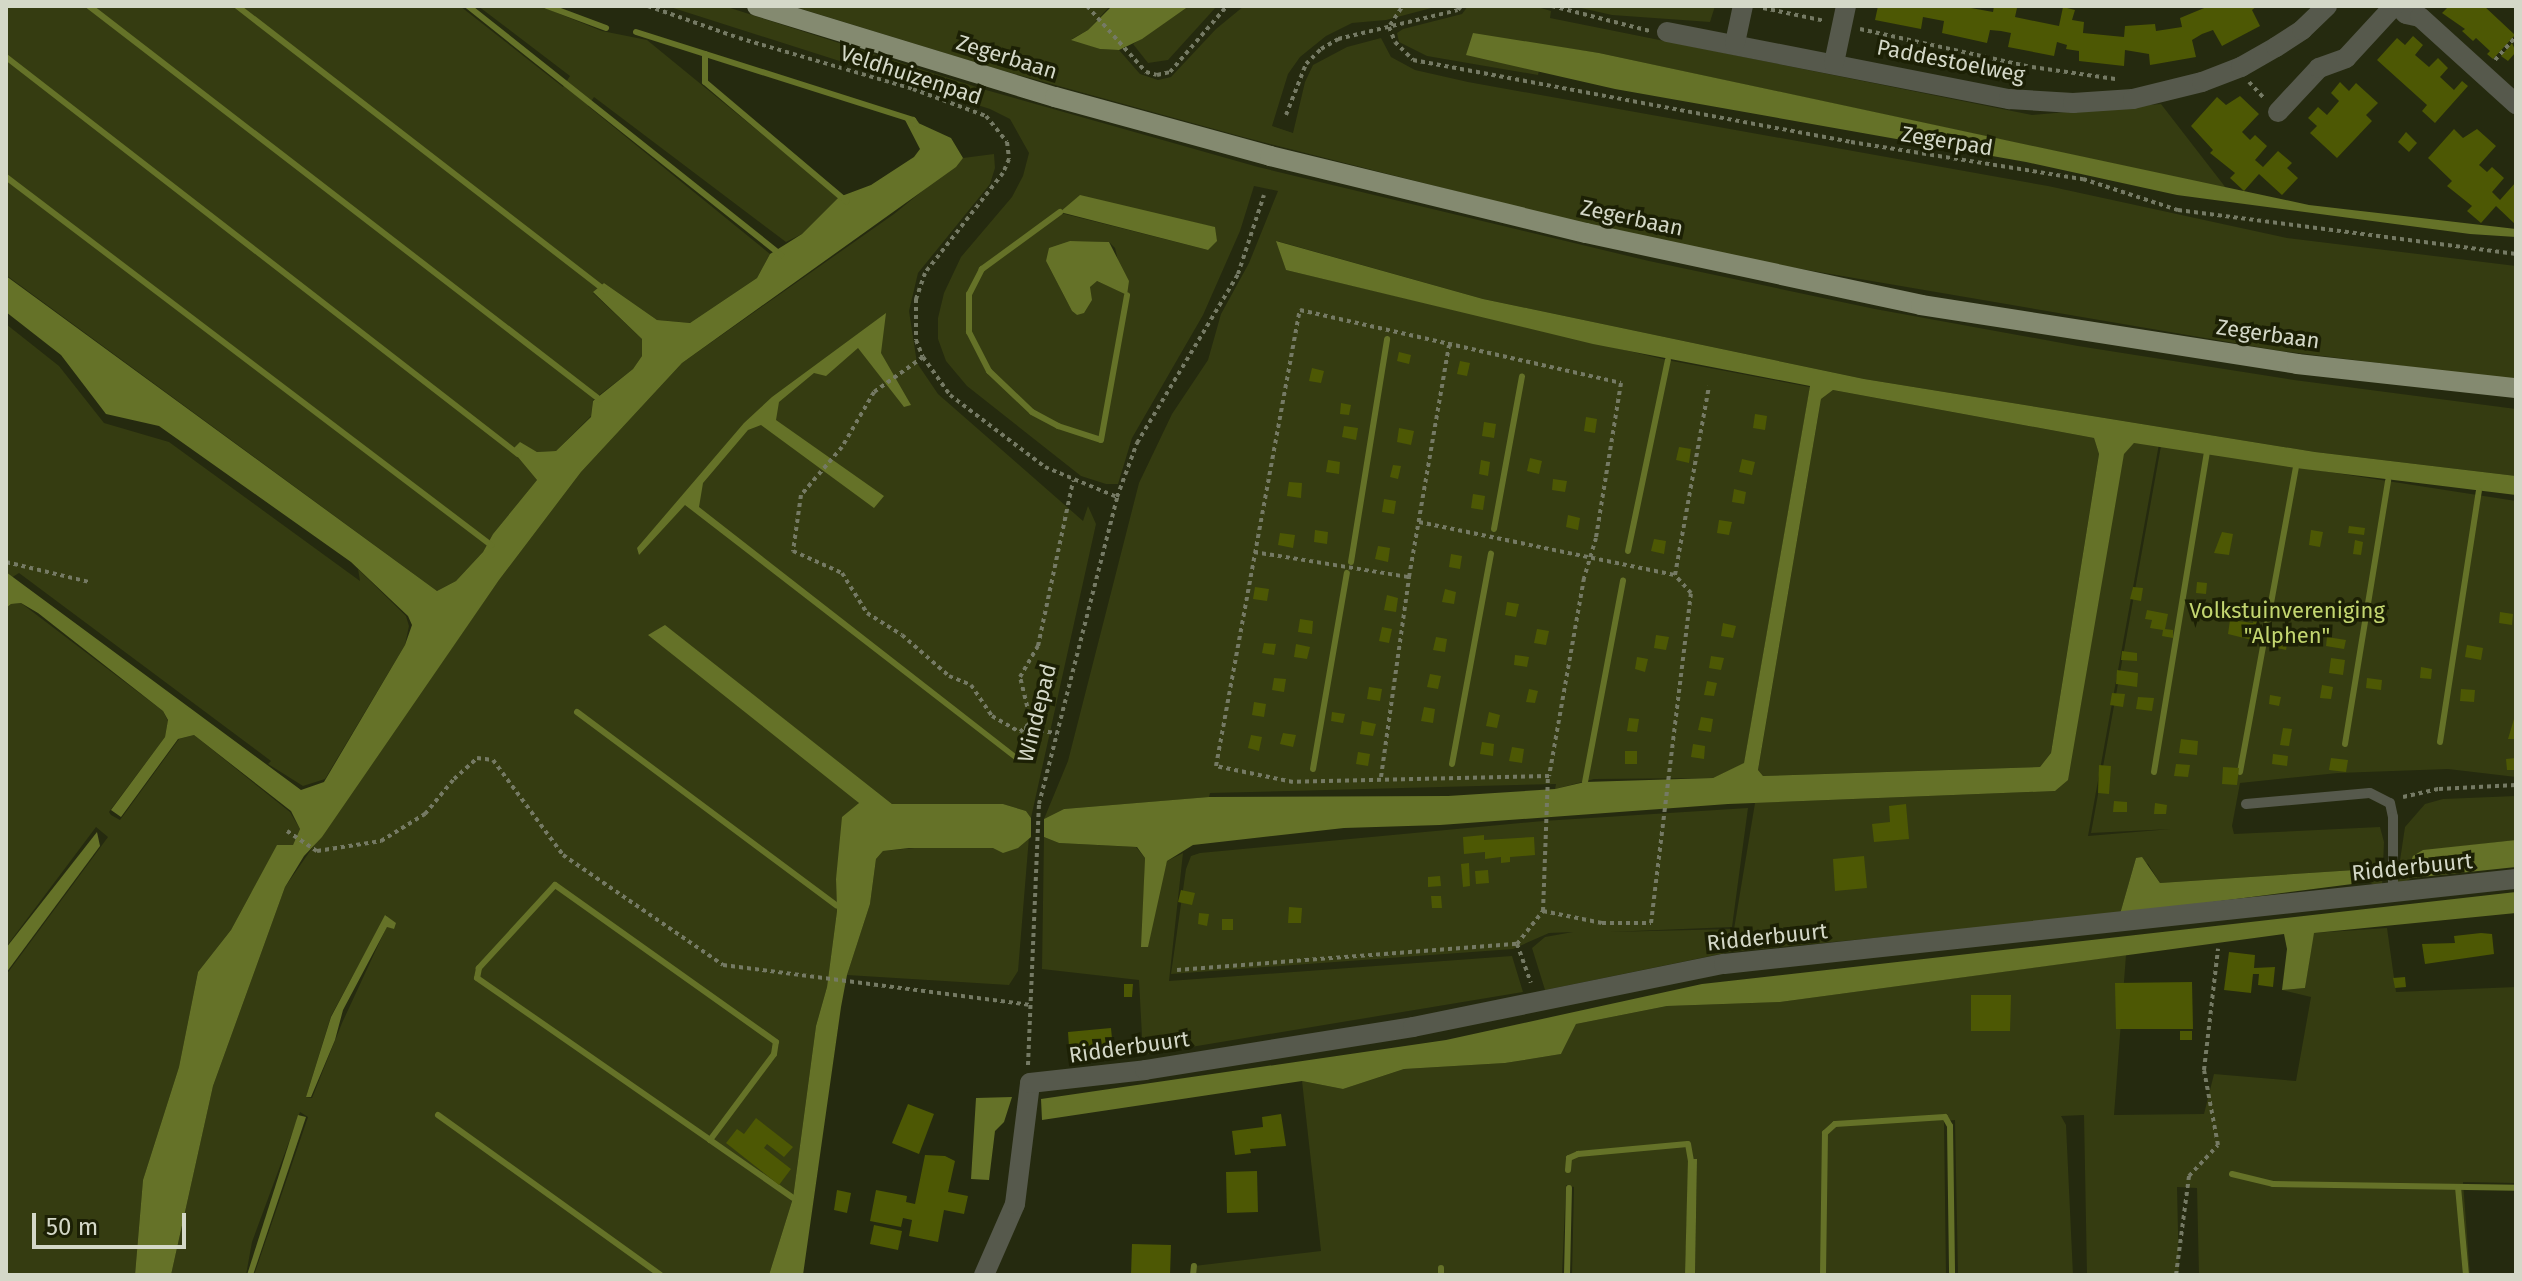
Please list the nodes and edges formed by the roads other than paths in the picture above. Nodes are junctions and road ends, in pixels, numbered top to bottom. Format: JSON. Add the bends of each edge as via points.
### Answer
{"nodes":[{"id":1,"x":757,"y":6,"type":"edge"},
{"id":2,"x":1743,"y":6,"type":"edge"},
{"id":3,"x":2327,"y":6,"type":"edge"},
{"id":4,"x":2396,"y":6,"type":"edge"},
{"id":5,"x":1844,"y":16,"type":"edge"},
{"id":6,"x":1667,"y":32,"type":"road end"},
{"id":7,"x":1735,"y":43,"type":"junction"},
{"id":8,"x":1834,"y":63,"type":"junction"},
{"id":9,"x":2516,"y":104,"type":"edge"},
{"id":10,"x":2278,"y":112,"type":"road end"},
{"id":11,"x":2516,"y":388,"type":"edge"},
{"id":12,"x":2246,"y":804,"type":"dead end"},
{"id":13,"x":2516,"y":879,"type":"edge"},
{"id":14,"x":2393,"y":893,"type":"junction"},
{"id":15,"x":984,"y":1275,"type":"edge"}],
"edges":[{"from":1,"to":11,"type":"main road","name":"Zegerbaan","via":[[1257,153],[1586,233],[1921,305],[2297,364]]},
{"from":2,"to":7,"type":"street"},
{"from":3,"to":8,"type":"street","name":"Paddestoelweg","via":[[2302,30],[2241,67],[2133,99],[2009,99]]},
{"from":4,"to":9,"type":"street","via":[[2420,17]]},
{"from":4,"to":10,"type":"street","via":[[2346,58],[2319,68]]},
{"from":5,"to":8,"type":"street"},
{"from":6,"to":7,"type":"street","name":"Paddestoelweg"},
{"from":7,"to":8,"type":"street","name":"Paddestoelweg"},
{"from":12,"to":14,"type":"lane","via":[[2370,793],[2390,803]]},
{"from":13,"to":14,"type":"street","name":"Ridderbuurt"},
{"from":14,"to":15,"type":"street","name":"Ridderbuurt","via":[[1724,964],[1413,1027],[1030,1083],[1015,1204]]}]}
